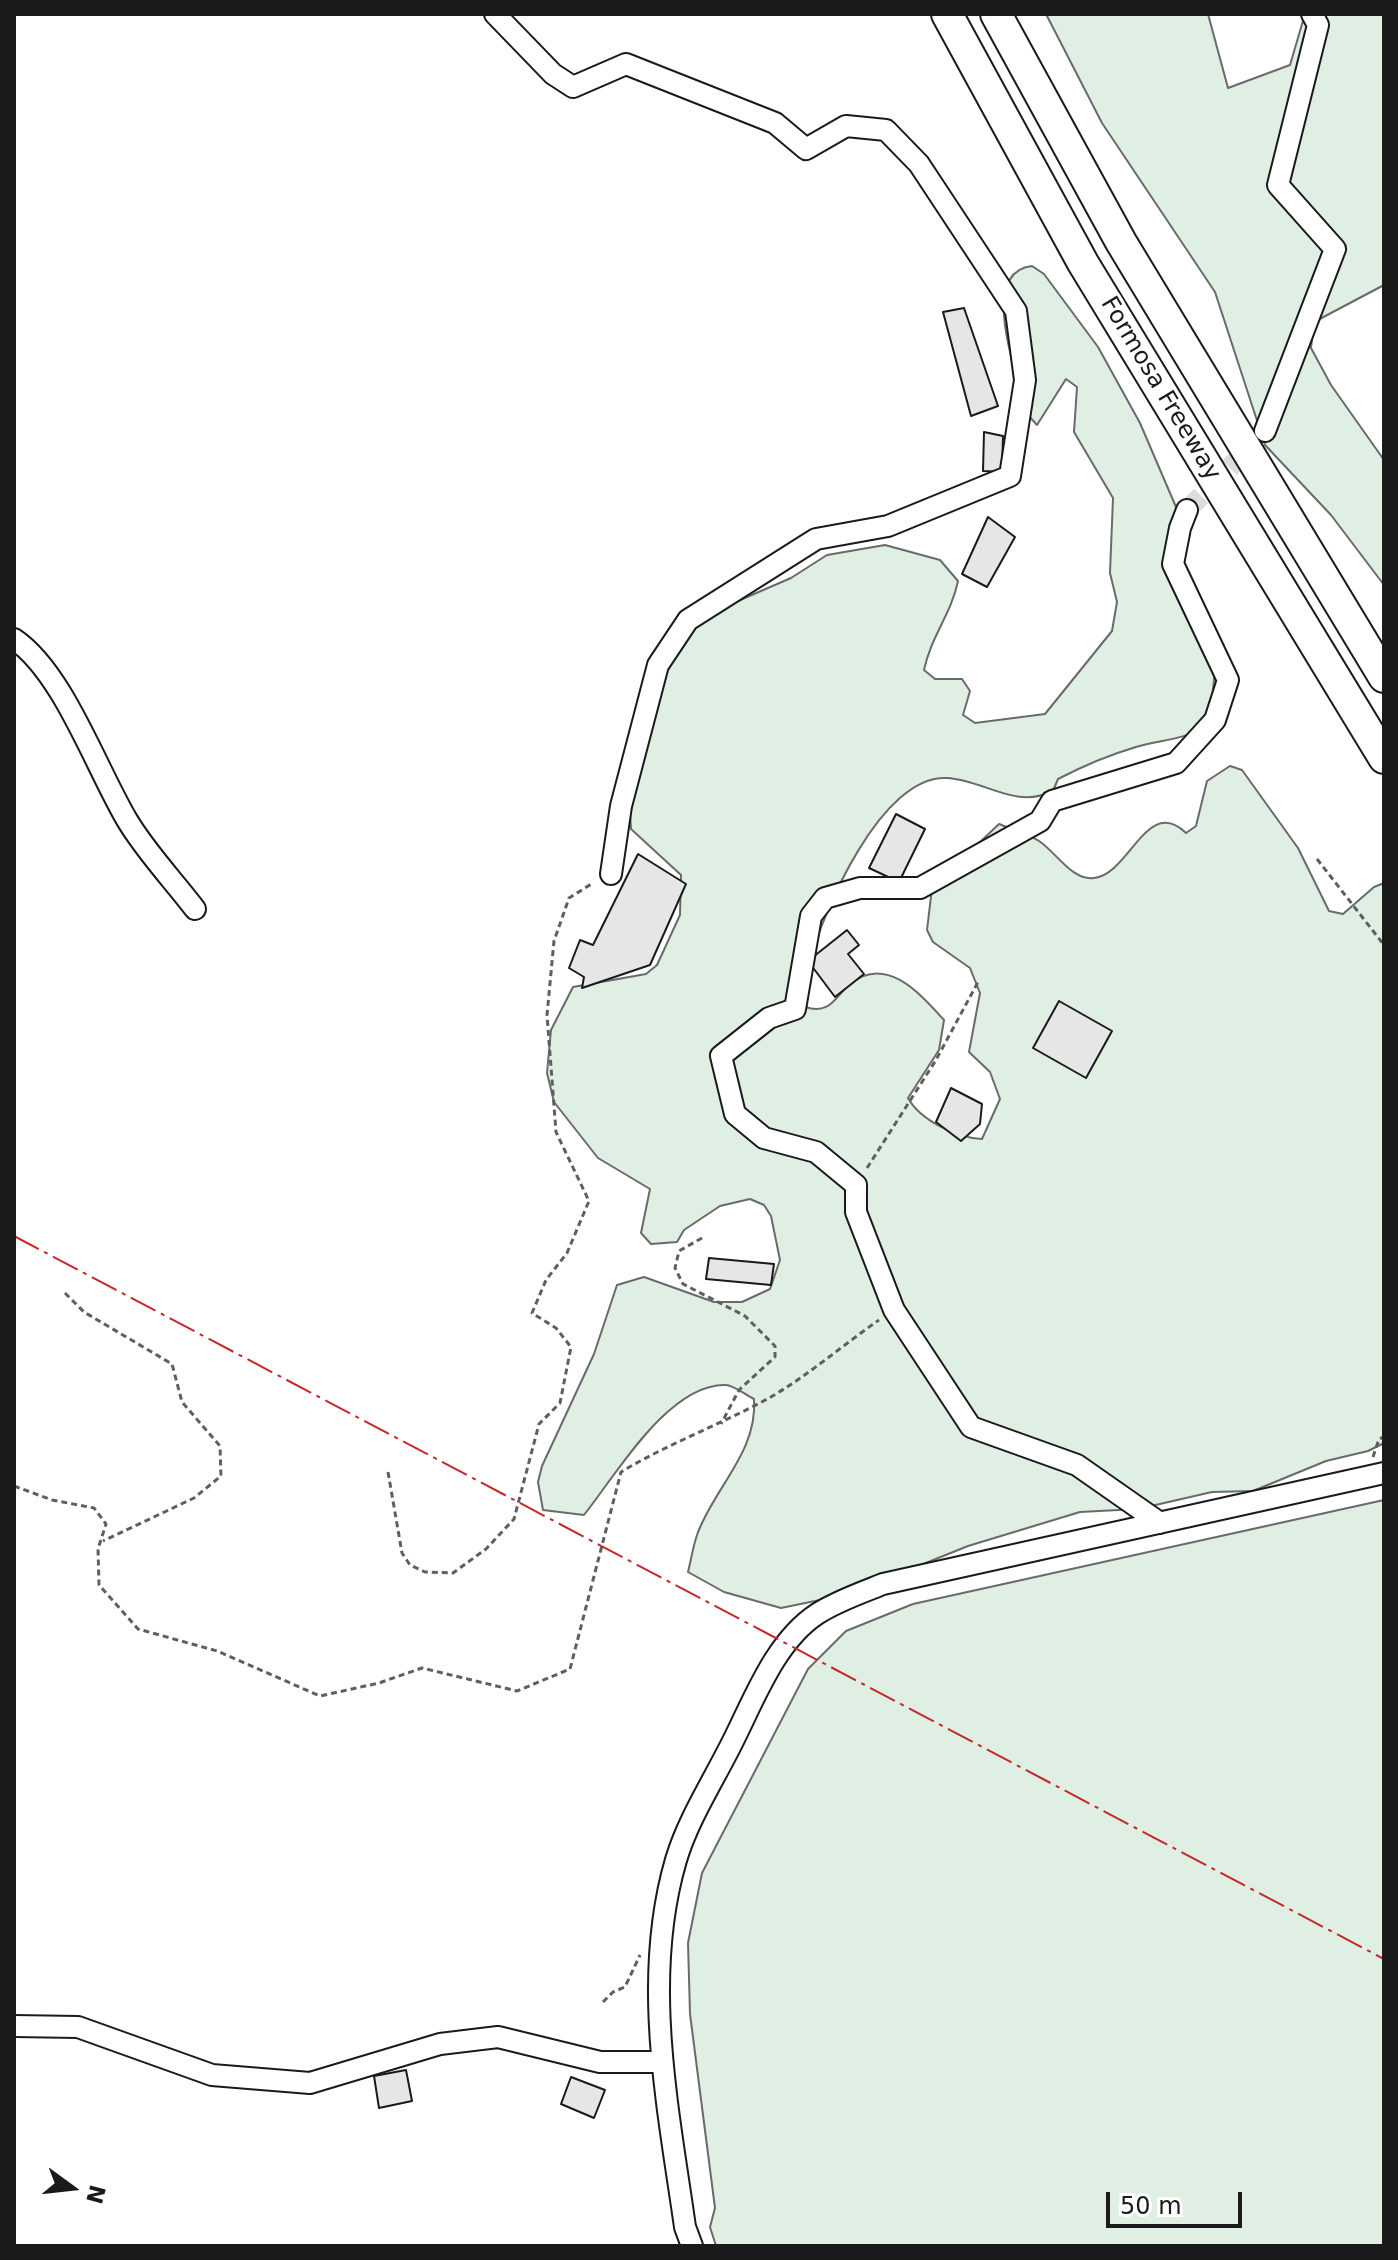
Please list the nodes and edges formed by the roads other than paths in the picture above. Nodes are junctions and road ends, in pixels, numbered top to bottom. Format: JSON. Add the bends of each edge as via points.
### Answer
{"nodes":[{"id":1,"x":495,"y":14,"type":"edge"},
{"id":2,"x":947,"y":14,"type":"edge"},
{"id":3,"x":996,"y":14,"type":"edge"},
{"id":4,"x":1312,"y":14,"type":"edge"},
{"id":5,"x":1265,"y":431,"type":"tunnel mouth"},
{"id":6,"x":1187,"y":510,"type":"tunnel mouth"},
{"id":7,"x":14,"y":639,"type":"edge"},
{"id":8,"x":1384,"y":677,"type":"edge"},
{"id":9,"x":1384,"y":758,"type":"edge"},
{"id":10,"x":611,"y":874,"type":"road end"},
{"id":11,"x":195,"y":909,"type":"dead end"},
{"id":12,"x":1384,"y":1473,"type":"edge"},
{"id":13,"x":1160,"y":1523,"type":"junction"},
{"id":14,"x":14,"y":2026,"type":"edge"},
{"id":15,"x":662,"y":2062,"type":"junction"},
{"id":16,"x":692,"y":2246,"type":"edge"}],
"edges":[{"from":1,"to":10,"type":"street","via":[[553,74],[573,87],[626,64],[775,123],[806,149],[846,126],[886,130],[919,164],[1016,311],[1025,380],[1010,476],[888,526],[816,539],[688,620],[658,665],[621,806]]},
{"from":2,"to":9,"type":"highway","name":"Formosa Freeway","via":[[1083,263]]},
{"from":3,"to":8,"type":"highway","name":"Formosa Freeway","via":[[1121,242]]},
{"from":4,"to":5,"type":"street","via":[[1318,25],[1278,185],[1335,249]]},
{"from":6,"to":13,"type":"street","via":[[1173,564],[1228,680],[1215,720],[1176,763],[1052,801],[1040,821],[920,888],[860,888],[825,898],[811,916],[795,1009],[769,1018],[721,1056],[735,1114],[764,1138],[816,1152],[856,1185],[856,1212],[894,1310],[971,1427],[1077,1465]]},
{"from":7,"to":11,"type":"street","via":[[31,650],[50,676],[129,823]]},
{"from":12,"to":13,"type":"street"},
{"from":13,"to":15,"type":"street","via":[[883,1584],[815,1615],[787,1645],[766,1676],[677,1855],[659,1973]]},
{"from":14,"to":15,"type":"street","via":[[78,2027],[212,2075],[310,2083],[440,2044],[498,2037],[600,2062]]},
{"from":15,"to":16,"type":"street"}]}
